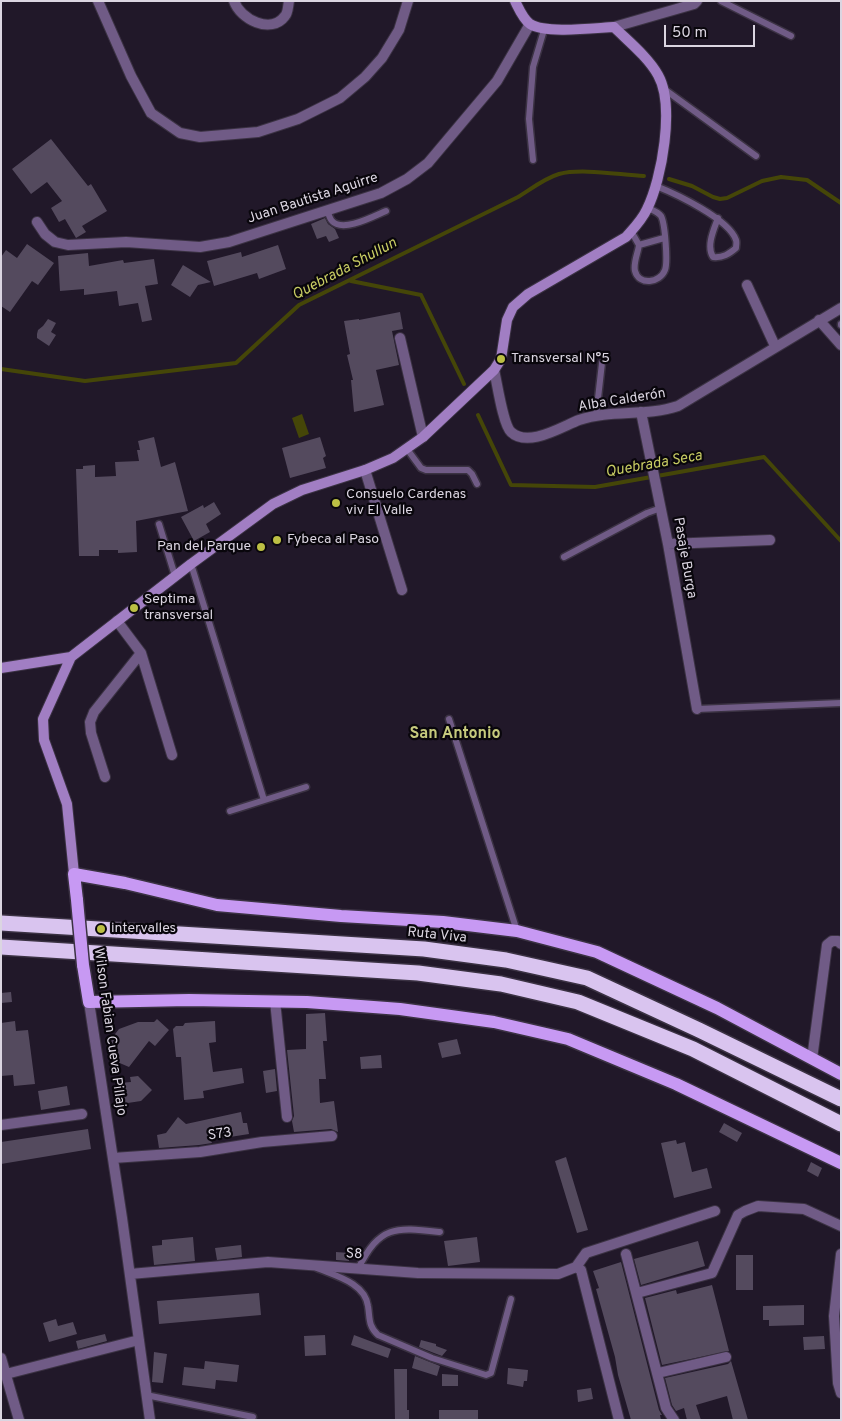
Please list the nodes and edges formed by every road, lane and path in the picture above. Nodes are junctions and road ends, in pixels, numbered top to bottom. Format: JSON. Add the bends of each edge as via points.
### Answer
{"nodes":[{"id":1,"x":98,"y":1,"type":"edge"},
{"id":2,"x":234,"y":1,"type":"edge"},
{"id":3,"x":289,"y":1,"type":"edge"},
{"id":4,"x":408,"y":1,"type":"edge"},
{"id":5,"x":515,"y":1,"type":"edge"},
{"id":6,"x":697,"y":1,"type":"edge"},
{"id":7,"x":721,"y":1,"type":"edge"},
{"id":8,"x":530,"y":24,"type":"junction"},
{"id":9,"x":614,"y":27,"type":"junction"},
{"id":10,"x":544,"y":30,"type":"junction"},
{"id":11,"x":791,"y":36,"type":"dead end"},
{"id":12,"x":664,"y":89,"type":"junction"},
{"id":13,"x":756,"y":156,"type":"dead end"},
{"id":14,"x":533,"y":160,"type":"dead end"},
{"id":15,"x":656,"y":186,"type":"junction"},
{"id":16,"x":648,"y":208,"type":"junction"},
{"id":17,"x":327,"y":210,"type":"junction"},
{"id":18,"x":386,"y":211,"type":"dead end"},
{"id":19,"x":718,"y":218,"type":"junction"},
{"id":20,"x":37,"y":222,"type":"dead end"},
{"id":21,"x":631,"y":232,"type":"junction"},
{"id":22,"x":664,"y":238,"type":"junction"},
{"id":23,"x":639,"y":245,"type":"junction"},
{"id":24,"x":747,"y":284,"type":"dead end"},
{"id":25,"x":841,"y":308,"type":"edge"},
{"id":26,"x":819,"y":320,"type":"junction"},
{"id":27,"x":400,"y":338,"type":"dead end"},
{"id":28,"x":775,"y":346,"type":"junction"},
{"id":29,"x":841,"y":346,"type":"edge"},
{"id":30,"x":602,"y":363,"type":"dead end"},
{"id":31,"x":494,"y":370,"type":"junction"},
{"id":32,"x":641,"y":412,"type":"junction"},
{"id":33,"x":596,"y":416,"type":"junction"},
{"id":34,"x":423,"y":437,"type":"junction"},
{"id":35,"x":407,"y":449,"type":"junction"},
{"id":36,"x":365,"y":470,"type":"junction"},
{"id":37,"x":477,"y":484,"type":"dead end"},
{"id":38,"x":661,"y":508,"type":"junction"},
{"id":39,"x":159,"y":524,"type":"dead end"},
{"id":40,"x":770,"y":540,"type":"dead end"},
{"id":41,"x":668,"y":544,"type":"junction"},
{"id":42,"x":564,"y":557,"type":"dead end"},
{"id":43,"x":191,"y":564,"type":"junction"},
{"id":44,"x":176,"y":576,"type":"junction"},
{"id":45,"x":402,"y":590,"type":"dead end"},
{"id":46,"x":117,"y":621,"type":"junction"},
{"id":47,"x":140,"y":653,"type":"junction"},
{"id":48,"x":71,"y":657,"type":"junction"},
{"id":49,"x":1,"y":668,"type":"edge"},
{"id":50,"x":841,"y":702,"type":"edge"},
{"id":51,"x":697,"y":708,"type":"joint"},
{"id":52,"x":449,"y":720,"type":"dead end"},
{"id":53,"x":172,"y":754,"type":"dead end"},
{"id":54,"x":105,"y":777,"type":"dead end"},
{"id":55,"x":306,"y":787,"type":"dead end"},
{"id":56,"x":264,"y":800,"type":"junction"},
{"id":57,"x":230,"y":811,"type":"dead end"},
{"id":58,"x":74,"y":874,"type":"junction"},
{"id":59,"x":1,"y":923,"type":"edge"},
{"id":60,"x":517,"y":932,"type":"junction"},
{"id":61,"x":841,"y":944,"type":"edge"},
{"id":62,"x":1,"y":947,"type":"edge"},
{"id":63,"x":275,"y":1001,"type":"junction"},
{"id":64,"x":89,"y":1002,"type":"junction"},
{"id":65,"x":812,"y":1059,"type":"junction"},
{"id":66,"x":841,"y":1074,"type":"edge"},
{"id":67,"x":841,"y":1099,"type":"edge"},
{"id":68,"x":82,"y":1114,"type":"dead end"},
{"id":69,"x":287,"y":1117,"type":"dead end"},
{"id":70,"x":841,"y":1124,"type":"edge"},
{"id":71,"x":1,"y":1125,"type":"edge"},
{"id":72,"x":332,"y":1136,"type":"dead end"},
{"id":73,"x":113,"y":1158,"type":"junction"},
{"id":74,"x":841,"y":1163,"type":"edge"},
{"id":75,"x":715,"y":1211,"type":"dead end"},
{"id":76,"x":841,"y":1226,"type":"edge"},
{"id":77,"x":440,"y":1232,"type":"dead end"},
{"id":78,"x":626,"y":1254,"type":"dead end"},
{"id":79,"x":841,"y":1254,"type":"edge"},
{"id":80,"x":314,"y":1266,"type":"junction"},
{"id":81,"x":576,"y":1267,"type":"junction"},
{"id":82,"x":358,"y":1269,"type":"junction"},
{"id":83,"x":130,"y":1274,"type":"junction"},
{"id":84,"x":637,"y":1293,"type":"junction"},
{"id":85,"x":511,"y":1299,"type":"dead end"},
{"id":86,"x":139,"y":1340,"type":"junction"},
{"id":87,"x":726,"y":1356,"type":"dead end"},
{"id":88,"x":1,"y":1358,"type":"edge"},
{"id":89,"x":6,"y":1374,"type":"junction"},
{"id":90,"x":658,"y":1374,"type":"junction"},
{"id":91,"x":841,"y":1393,"type":"edge"},
{"id":92,"x":146,"y":1395,"type":"junction"},
{"id":93,"x":253,"y":1417,"type":"dead end"},
{"id":94,"x":19,"y":1420,"type":"edge"},
{"id":95,"x":150,"y":1420,"type":"edge"},
{"id":96,"x":619,"y":1420,"type":"edge"},
{"id":97,"x":674,"y":1420,"type":"edge"}],
"edges":[{"from":1,"to":4,"type":"street","via":[[151,113],[180,133],[200,137],[258,132],[298,119],[340,98],[382,58],[399,30]]},
{"from":2,"to":3,"type":"street","via":[[248,20],[271,24],[280,22],[287,15]]},
{"from":5,"to":8,"type":"main road"},
{"from":6,"to":9,"type":"street"},
{"from":7,"to":11,"type":"lane"},
{"from":8,"to":10,"type":"main road"},
{"from":8,"to":17,"type":"street","name":"Juan Bautista Aguirre","via":[[497,81],[428,163],[381,193]]},
{"from":9,"to":10,"type":"main road"},
{"from":9,"to":12,"type":"main road","via":[[658,74]]},
{"from":10,"to":14,"type":"lane","via":[[533,67],[530,119]]},
{"from":12,"to":13,"type":"lane"},
{"from":12,"to":15,"type":"main road","via":[[664,140]]},
{"from":15,"to":16,"type":"main road"},
{"from":15,"to":19,"type":"lane"},
{"from":16,"to":21,"type":"main road"},
{"from":16,"to":22,"type":"lane","via":[[661,216]]},
{"from":17,"to":18,"type":"lane","via":[[332,221],[346,225]]},
{"from":17,"to":20,"type":"street","name":"Juan Bautista Aguirre","via":[[229,242],[200,247],[126,242],[68,245],[55,242]]},
{"from":19,"to":19,"type":"lane","via":[[736,240],[736,248],[720,258],[710,253]]},
{"from":21,"to":23,"type":"lane"},
{"from":21,"to":31,"type":"main road","via":[[528,294],[513,307],[507,320],[501,359]]},
{"from":22,"to":23,"type":"lane"},
{"from":22,"to":23,"type":"lane","via":[[665,270],[661,276],[648,282],[640,280],[634,268]]},
{"from":24,"to":28,"type":"street"},
{"from":25,"to":26,"type":"street","name":"Alba Calderón"},
{"from":26,"to":28,"type":"street","name":"Alba Calderón"},
{"from":26,"to":29,"type":"street"},
{"from":27,"to":34,"type":"street"},
{"from":28,"to":32,"type":"street","name":"Alba Calderón","via":[[678,406]]},
{"from":30,"to":33,"type":"lane"},
{"from":31,"to":33,"type":"street","name":"Alba Calderón","via":[[505,422],[511,433],[518,437],[545,434]]},
{"from":31,"to":34,"type":"main road"},
{"from":32,"to":33,"type":"street","name":"Alba Calderón"},
{"from":32,"to":38,"type":"street","name":"Pasaje Burga"},
{"from":34,"to":35,"type":"main road"},
{"from":35,"to":36,"type":"main road"},
{"from":35,"to":37,"type":"lane","via":[[421,468],[468,470]]},
{"from":36,"to":43,"type":"main road","via":[[302,490],[273,504]]},
{"from":36,"to":45,"type":"street"},
{"from":38,"to":41,"type":"street","name":"Pasaje Burga"},
{"from":38,"to":42,"type":"lane"},
{"from":39,"to":44,"type":"lane"},
{"from":40,"to":41,"type":"street"},
{"from":41,"to":51,"type":"street","name":"Pasaje Burga"},
{"from":43,"to":44,"type":"main road"},
{"from":43,"to":56,"type":"lane"},
{"from":44,"to":46,"type":"main road"},
{"from":46,"to":47,"type":"street"},
{"from":46,"to":48,"type":"main road"},
{"from":47,"to":53,"type":"street"},
{"from":47,"to":54,"type":"street","via":[[94,712],[90,722]]},
{"from":48,"to":49,"type":"main road"},
{"from":48,"to":58,"type":"main road","name":"Wilson Fabian Cueva Pillajo","via":[[43,720],[44,740],[67,804]]},
{"from":50,"to":51,"type":"lane"},
{"from":52,"to":60,"type":"lane"},
{"from":55,"to":56,"type":"lane"},
{"from":56,"to":57,"type":"lane"},
{"from":58,"to":60,"type":"main road","name":"Ruta Viva","via":[[217,905],[443,922]]},
{"from":58,"to":64,"type":"main road","name":"Wilson Fabian Cueva Pillajo","bridge":true},
{"from":59,"to":67,"type":"highway","name":"Ruta Viva","via":[[424,949],[506,960],[587,978]]},
{"from":60,"to":65,"type":"main road","name":"Ruta Viva","via":[[597,952],[717,1008]]},
{"from":61,"to":65,"type":"street","via":[[832,941],[827,945]]},
{"from":62,"to":70,"type":"highway","via":[[418,973],[501,984],[578,1002],[692,1050]]},
{"from":63,"to":64,"type":"main road"},
{"from":63,"to":69,"type":"street"},
{"from":63,"to":74,"type":"main road","via":[[400,1009],[494,1022],[568,1039],[676,1084]]},
{"from":64,"to":73,"type":"street","name":"Wilson Fabian Cueva Pillajo"},
{"from":65,"to":66,"type":"main road","name":"Ruta Viva"},
{"from":68,"to":71,"type":"street"},
{"from":72,"to":73,"type":"street","name":"S73","via":[[200,1152]]},
{"from":73,"to":83,"type":"street","name":"Wilson Fabian Cueva Pillajo"},
{"from":75,"to":81,"type":"street","name":"S8","via":[[586,1253]]},
{"from":76,"to":84,"type":"street","via":[[804,1209],[758,1206],[738,1216],[712,1273]]},
{"from":77,"to":82,"type":"lane","via":[[406,1229],[387,1233],[368,1249]]},
{"from":78,"to":84,"type":"street"},
{"from":79,"to":91,"type":"street","via":[[834,1316]]},
{"from":80,"to":82,"type":"street","name":"S8"},
{"from":80,"to":83,"type":"street","name":"S8","via":[[268,1262]]},
{"from":80,"to":85,"type":"lane","via":[[359,1288],[366,1298],[372,1329],[378,1335],[432,1358],[486,1375],[492,1373]]},
{"from":81,"to":82,"type":"street","name":"S8","via":[[558,1274]]},
{"from":81,"to":96,"type":"street","via":[[581,1270]]},
{"from":83,"to":86,"type":"street","name":"Wilson Fabian Cueva Pillajo"},
{"from":84,"to":90,"type":"street"},
{"from":86,"to":89,"type":"street"},
{"from":86,"to":92,"type":"street","name":"Wilson Fabian Cueva Pillajo"},
{"from":87,"to":90,"type":"street"},
{"from":88,"to":89,"type":"street"},
{"from":89,"to":94,"type":"street"},
{"from":90,"to":97,"type":"street","via":[[666,1408]]},
{"from":92,"to":93,"type":"lane"},
{"from":92,"to":95,"type":"street","name":"Wilson Fabian Cueva Pillajo"}]}
